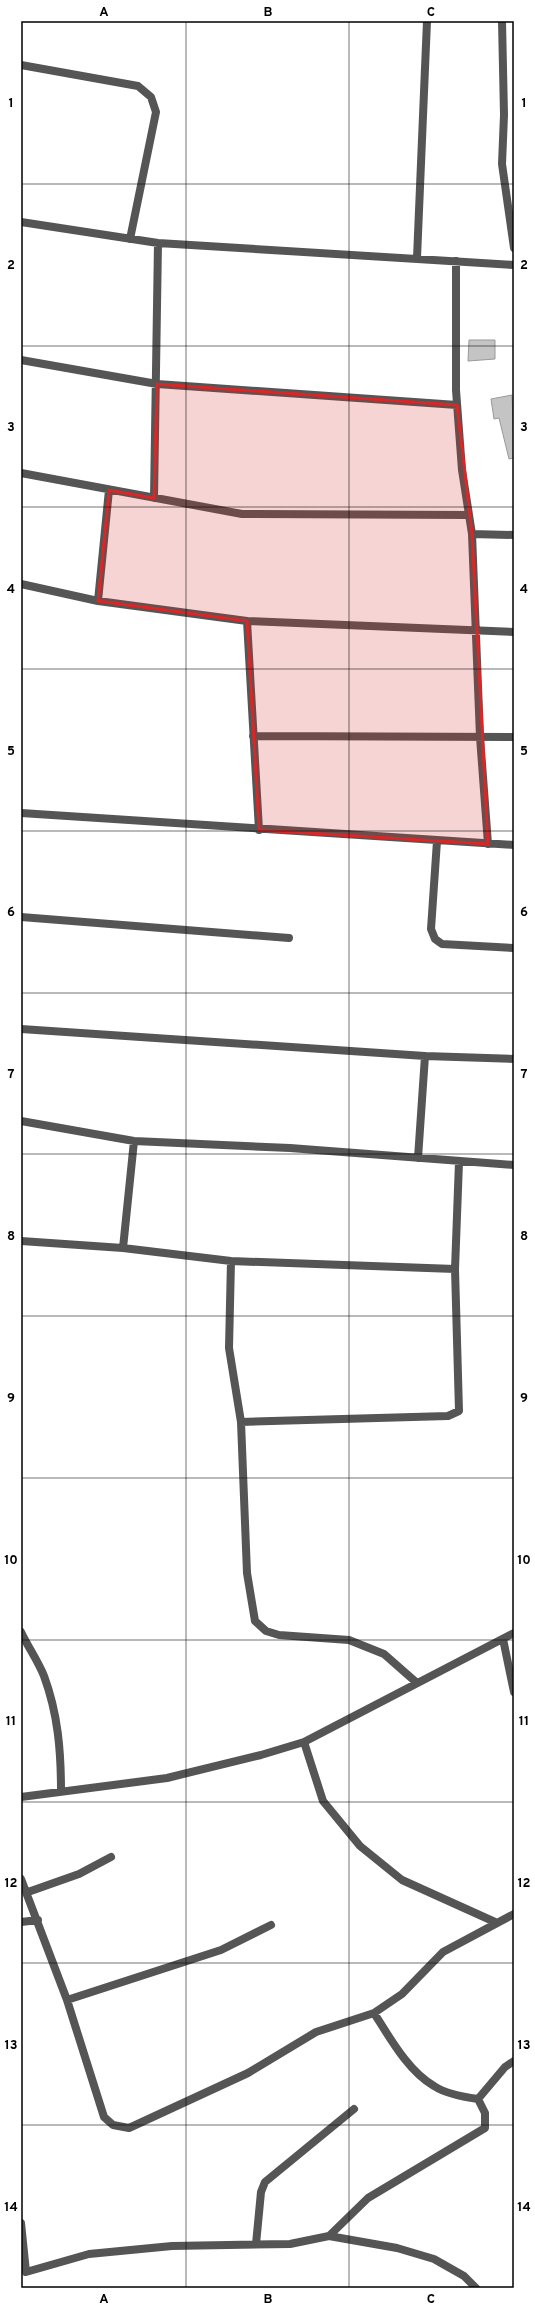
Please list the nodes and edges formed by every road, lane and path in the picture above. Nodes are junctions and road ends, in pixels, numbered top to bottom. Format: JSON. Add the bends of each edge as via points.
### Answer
{"nodes":[{"id":1,"x":427,"y":21,"type":"edge"},
{"id":2,"x":502,"y":21,"type":"edge"},
{"id":3,"x":21,"y":65,"type":"edge"},
{"id":4,"x":21,"y":222,"type":"edge"},
{"id":5,"x":130,"y":239,"type":"junction"},
{"id":6,"x":158,"y":243,"type":"junction"},
{"id":7,"x":514,"y":248,"type":"edge"},
{"id":8,"x":417,"y":258,"type":"junction"},
{"id":9,"x":456,"y":260,"type":"junction"},
{"id":10,"x":514,"y":265,"type":"edge"},
{"id":11,"x":21,"y":360,"type":"edge"},
{"id":12,"x":157,"y":384,"type":"junction"},
{"id":13,"x":457,"y":405,"type":"junction"},
{"id":14,"x":21,"y":473,"type":"edge"},
{"id":15,"x":109,"y":490,"type":"junction"},
{"id":16,"x":154,"y":498,"type":"junction"},
{"id":17,"x":468,"y":515,"type":"junction"},
{"id":18,"x":472,"y":534,"type":"junction"},
{"id":19,"x":514,"y":535,"type":"edge"},
{"id":20,"x":21,"y":584,"type":"edge"},
{"id":21,"x":98,"y":601,"type":"junction"},
{"id":22,"x":247,"y":621,"type":"junction"},
{"id":23,"x":475,"y":631,"type":"junction"},
{"id":24,"x":514,"y":632,"type":"edge"},
{"id":25,"x":253,"y":736,"type":"junction"},
{"id":26,"x":480,"y":737,"type":"junction"},
{"id":27,"x":514,"y":737,"type":"edge"},
{"id":28,"x":21,"y":813,"type":"edge"},
{"id":29,"x":259,"y":830,"type":"junction"},
{"id":30,"x":437,"y":841,"type":"junction"},
{"id":31,"x":488,"y":844,"type":"junction"},
{"id":32,"x":514,"y":845,"type":"edge"},
{"id":33,"x":21,"y":917,"type":"edge"},
{"id":34,"x":289,"y":938,"type":"dead end"},
{"id":35,"x":514,"y":948,"type":"edge"},
{"id":36,"x":21,"y":1029,"type":"edge"},
{"id":37,"x":425,"y":1056,"type":"junction"},
{"id":38,"x":514,"y":1059,"type":"edge"},
{"id":39,"x":21,"y":1122,"type":"edge"},
{"id":40,"x":134,"y":1141,"type":"junction"},
{"id":41,"x":418,"y":1158,"type":"junction"},
{"id":42,"x":459,"y":1162,"type":"junction"},
{"id":43,"x":514,"y":1165,"type":"edge"},
{"id":44,"x":21,"y":1241,"type":"edge"},
{"id":45,"x":123,"y":1248,"type":"junction"},
{"id":46,"x":231,"y":1261,"type":"junction"},
{"id":47,"x":455,"y":1269,"type":"junction"},
{"id":48,"x":241,"y":1422,"type":"junction"},
{"id":49,"x":21,"y":1632,"type":"edge"},
{"id":50,"x":514,"y":1633,"type":"edge"},
{"id":51,"x":503,"y":1639,"type":"junction"},
{"id":52,"x":24,"y":1646,"type":"edge"},
{"id":53,"x":417,"y":1683,"type":"junction"},
{"id":54,"x":514,"y":1692,"type":"edge"},
{"id":55,"x":304,"y":1742,"type":"junction"},
{"id":56,"x":61,"y":1791,"type":"junction"},
{"id":57,"x":21,"y":1797,"type":"edge"},
{"id":58,"x":111,"y":1857,"type":"dead end"},
{"id":59,"x":21,"y":1879,"type":"edge"},
{"id":60,"x":28,"y":1892,"type":"junction"},
{"id":61,"x":514,"y":1914,"type":"edge"},
{"id":62,"x":38,"y":1920,"type":"junction"},
{"id":63,"x":21,"y":1922,"type":"edge"},
{"id":64,"x":495,"y":1922,"type":"junction"},
{"id":65,"x":271,"y":1925,"type":"dead end"},
{"id":66,"x":67,"y":2000,"type":"junction"},
{"id":67,"x":374,"y":2013,"type":"junction"},
{"id":68,"x":514,"y":2061,"type":"edge"},
{"id":69,"x":478,"y":2099,"type":"junction"},
{"id":70,"x":354,"y":2109,"type":"dead end"},
{"id":71,"x":21,"y":2223,"type":"edge"},
{"id":72,"x":329,"y":2236,"type":"junction"},
{"id":73,"x":256,"y":2244,"type":"junction"},
{"id":74,"x":23,"y":2273,"type":"edge"},
{"id":75,"x":476,"y":2288,"type":"edge"}],
"edges":[{"from":1,"to":8,"type":"street"},
{"from":2,"to":7,"type":"street","via":[[502,164]]},
{"from":3,"to":5,"type":"street","via":[[138,86],[151,97],[156,112]]},
{"from":4,"to":5,"type":"street"},
{"from":5,"to":6,"type":"street"},
{"from":6,"to":8,"type":"street"},
{"from":6,"to":12,"type":"street"},
{"from":8,"to":9,"type":"street"},
{"from":9,"to":10,"type":"street"},
{"from":9,"to":13,"type":"street"},
{"from":11,"to":12,"type":"street"},
{"from":12,"to":13,"type":"street"},
{"from":12,"to":16,"type":"street"},
{"from":13,"to":17,"type":"street"},
{"from":14,"to":15,"type":"street"},
{"from":15,"to":16,"type":"street"},
{"from":15,"to":21,"type":"street"},
{"from":16,"to":17,"type":"street","via":[[242,514]]},
{"from":17,"to":18,"type":"street"},
{"from":18,"to":19,"type":"street"},
{"from":18,"to":23,"type":"street"},
{"from":20,"to":21,"type":"street"},
{"from":21,"to":22,"type":"street"},
{"from":22,"to":23,"type":"street"},
{"from":22,"to":25,"type":"street"},
{"from":23,"to":24,"type":"street"},
{"from":23,"to":26,"type":"street"},
{"from":25,"to":26,"type":"street"},
{"from":25,"to":29,"type":"street"},
{"from":26,"to":27,"type":"street"},
{"from":26,"to":31,"type":"street"},
{"from":28,"to":29,"type":"street"},
{"from":29,"to":30,"type":"street"},
{"from":30,"to":31,"type":"street"},
{"from":30,"to":35,"type":"street","via":[[431,929],[434,939],[442,944]]},
{"from":31,"to":32,"type":"street"},
{"from":33,"to":34,"type":"street"},
{"from":36,"to":37,"type":"street"},
{"from":37,"to":38,"type":"street"},
{"from":37,"to":41,"type":"street"},
{"from":39,"to":40,"type":"street"},
{"from":40,"to":41,"type":"street","via":[[290,1148]]},
{"from":40,"to":45,"type":"street"},
{"from":41,"to":42,"type":"street"},
{"from":42,"to":43,"type":"street"},
{"from":42,"to":47,"type":"street"},
{"from":44,"to":45,"type":"street"},
{"from":45,"to":46,"type":"street"},
{"from":46,"to":47,"type":"street"},
{"from":46,"to":48,"type":"street","via":[[229,1348]]},
{"from":47,"to":48,"type":"street","via":[[459,1411],[448,1416]]},
{"from":48,"to":53,"type":"street","via":[[247,1573],[255,1621],[266,1632],[279,1635],[350,1640],[384,1654]]},
{"from":49,"to":52,"type":"street"},
{"from":50,"to":51,"type":"street"},
{"from":51,"to":53,"type":"street"},
{"from":51,"to":54,"type":"street"},
{"from":52,"to":56,"type":"street","via":[[43,1675],[57,1716],[61,1753]]},
{"from":53,"to":55,"type":"street"},
{"from":55,"to":56,"type":"street","via":[[261,1756],[167,1778]]},
{"from":55,"to":64,"type":"street","via":[[324,1801],[360,1846],[402,1880]]},
{"from":56,"to":57,"type":"street"},
{"from":58,"to":60,"type":"street","via":[[79,1874]]},
{"from":59,"to":60,"type":"street"},
{"from":60,"to":62,"type":"street"},
{"from":61,"to":64,"type":"street"},
{"from":62,"to":63,"type":"street"},
{"from":62,"to":66,"type":"street"},
{"from":64,"to":67,"type":"street","via":[[443,1952],[402,1994]]},
{"from":65,"to":66,"type":"street","via":[[221,1950]]},
{"from":66,"to":67,"type":"street","via":[[104,2117],[113,2125],[129,2128],[248,2073],[316,2032]]},
{"from":67,"to":69,"type":"street","via":[[401,2056],[434,2086],[460,2096]]},
{"from":68,"to":69,"type":"street","via":[[505,2067]]},
{"from":69,"to":72,"type":"street","via":[[485,2113],[485,2128],[368,2198]]},
{"from":70,"to":73,"type":"street","via":[[265,2182],[261,2192]]},
{"from":71,"to":74,"type":"street"},
{"from":72,"to":73,"type":"street","via":[[290,2244]]},
{"from":72,"to":75,"type":"street","via":[[397,2248],[434,2259],[464,2276]]},
{"from":73,"to":74,"type":"street","via":[[172,2246],[89,2254]]}]}
